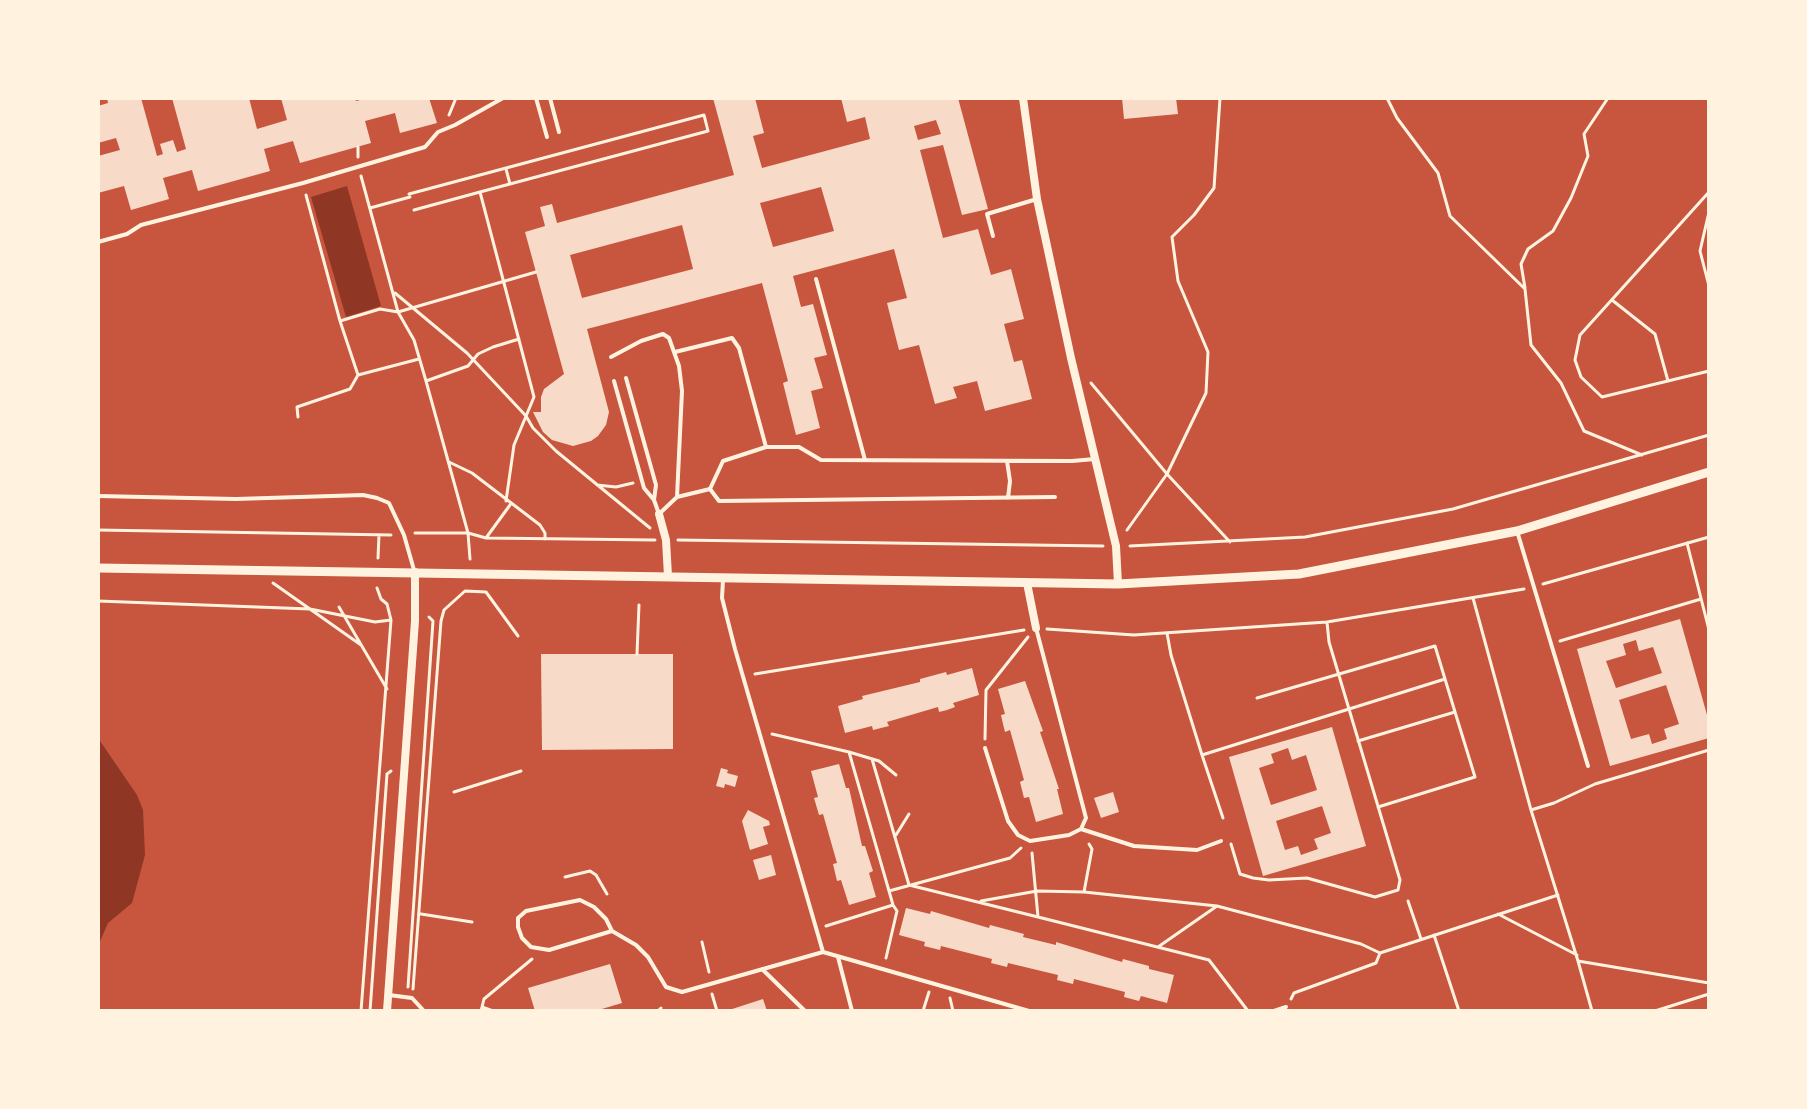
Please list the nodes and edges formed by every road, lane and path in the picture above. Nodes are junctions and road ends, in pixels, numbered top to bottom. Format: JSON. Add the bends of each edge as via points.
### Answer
{"nodes":[{"id":1,"x":503,"y":98,"type":"edge"},
{"id":2,"x":536,"y":98,"type":"edge"},
{"id":3,"x":550,"y":98,"type":"edge"},
{"id":4,"x":1023,"y":98,"type":"edge"},
{"id":5,"x":1220,"y":98,"type":"edge"},
{"id":6,"x":1387,"y":98,"type":"edge"},
{"id":7,"x":1608,"y":98,"type":"edge"},
{"id":8,"x":559,"y":132,"type":"dead end"},
{"id":9,"x":547,"y":137,"type":"dead end"},
{"id":10,"x":358,"y":147,"type":"dead end"},
{"id":11,"x":358,"y":167,"type":"junction"},
{"id":12,"x":506,"y":168,"type":"junction"},
{"id":13,"x":303,"y":183,"type":"junction"},
{"id":14,"x":510,"y":184,"type":"junction"},
{"id":15,"x":480,"y":192,"type":"junction"},
{"id":16,"x":1709,"y":192,"type":"edge"},
{"id":17,"x":1037,"y":199,"type":"junction"},
{"id":18,"x":370,"y":208,"type":"junction"},
{"id":19,"x":414,"y":210,"type":"dead end"},
{"id":20,"x":1709,"y":212,"type":"edge"},
{"id":21,"x":993,"y":236,"type":"dead end"},
{"id":22,"x":98,"y":242,"type":"edge"},
{"id":23,"x":536,"y":272,"type":"dead end"},
{"id":24,"x":816,"y":279,"type":"dead end"},
{"id":25,"x":503,"y":280,"type":"junction"},
{"id":26,"x":1709,"y":286,"type":"edge"},
{"id":27,"x":1525,"y":289,"type":"junction"},
{"id":28,"x":393,"y":291,"type":"junction"},
{"id":29,"x":1612,"y":300,"type":"junction"},
{"id":30,"x":413,"y":308,"type":"junction"},
{"id":31,"x":398,"y":312,"type":"junction"},
{"id":32,"x":340,"y":321,"type":"junction"},
{"id":33,"x":519,"y":339,"type":"junction"},
{"id":34,"x":675,"y":352,"type":"junction"},
{"id":35,"x":611,"y":357,"type":"dead end"},
{"id":36,"x":419,"y":359,"type":"junction"},
{"id":37,"x":474,"y":360,"type":"junction"},
{"id":38,"x":1709,"y":371,"type":"edge"},
{"id":39,"x":358,"y":375,"type":"junction"},
{"id":40,"x":626,"y":378,"type":"dead end"},
{"id":41,"x":426,"y":381,"type":"junction"},
{"id":42,"x":614,"y":381,"type":"dead end"},
{"id":43,"x":1090,"y":381,"type":"dead end"},
{"id":44,"x":1668,"y":381,"type":"junction"},
{"id":45,"x":526,"y":416,"type":"junction"},
{"id":46,"x":298,"y":417,"type":"dead end"},
{"id":47,"x":1709,"y":435,"type":"edge"},
{"id":48,"x":766,"y":447,"type":"junction"},
{"id":49,"x":1642,"y":455,"type":"junction"},
{"id":50,"x":1095,"y":459,"type":"junction"},
{"id":51,"x":865,"y":460,"type":"junction"},
{"id":52,"x":1007,"y":461,"type":"junction"},
{"id":53,"x":449,"y":462,"type":"junction"},
{"id":54,"x":1709,"y":472,"type":"edge"},
{"id":55,"x":1167,"y":474,"type":"junction"},
{"id":56,"x":710,"y":489,"type":"junction"},
{"id":57,"x":98,"y":496,"type":"edge"},
{"id":58,"x":677,"y":497,"type":"junction"},
{"id":59,"x":1055,"y":497,"type":"dead end"},
{"id":60,"x":1008,"y":498,"type":"junction"},
{"id":61,"x":654,"y":500,"type":"junction"},
{"id":62,"x":508,"y":503,"type":"junction"},
{"id":63,"x":659,"y":514,"type":"junction"},
{"id":64,"x":98,"y":530,"type":"edge"},
{"id":65,"x":1517,"y":531,"type":"junction"},
{"id":66,"x":210,"y":533,"type":"junction"},
{"id":67,"x":413,"y":533,"type":"dead end"},
{"id":68,"x":468,"y":533,"type":"junction"},
{"id":69,"x":379,"y":535,"type":"junction"},
{"id":70,"x":395,"y":535,"type":"dead end"},
{"id":71,"x":1709,"y":537,"type":"edge"},
{"id":72,"x":486,"y":538,"type":"junction"},
{"id":73,"x":210,"y":539,"type":"dead end"},
{"id":74,"x":545,"y":539,"type":"junction"},
{"id":75,"x":666,"y":540,"type":"junction"},
{"id":76,"x":1230,"y":542,"type":"junction"},
{"id":77,"x":1687,"y":543,"type":"junction"},
{"id":78,"x":1116,"y":546,"type":"junction"},
{"id":79,"x":378,"y":558,"type":"dead end"},
{"id":80,"x":470,"y":559,"type":"dead end"},
{"id":81,"x":98,"y":568,"type":"edge"},
{"id":82,"x":269,"y":570,"type":"junction"},
{"id":83,"x":415,"y":572,"type":"junction"},
{"id":84,"x":668,"y":576,"type":"junction"},
{"id":85,"x":723,"y":578,"type":"junction"},
{"id":86,"x":1027,"y":583,"type":"junction"},
{"id":87,"x":1118,"y":584,"type":"junction"},
{"id":88,"x":1536,"y":587,"type":"junction"},
{"id":89,"x":377,"y":588,"type":"dead end"},
{"id":90,"x":1473,"y":598,"type":"junction"},
{"id":91,"x":1701,"y":599,"type":"junction"},
{"id":92,"x":98,"y":601,"type":"edge"},
{"id":93,"x":415,"y":602,"type":"junction"},
{"id":94,"x":639,"y":605,"type":"dead end"},
{"id":95,"x":339,"y":607,"type":"dead end"},
{"id":96,"x":310,"y":609,"type":"junction"},
{"id":97,"x":343,"y":614,"type":"junction"},
{"id":98,"x":391,"y":620,"type":"junction"},
{"id":99,"x":1327,"y":622,"type":"junction"},
{"id":100,"x":1036,"y":628,"type":"junction"},
{"id":101,"x":1709,"y":630,"type":"edge"},
{"id":102,"x":1167,"y":633,"type":"junction"},
{"id":103,"x":518,"y":636,"type":"dead end"},
{"id":104,"x":1552,"y":644,"type":"junction"},
{"id":105,"x":361,"y":645,"type":"junction"},
{"id":106,"x":637,"y":654,"type":"dead end"},
{"id":107,"x":743,"y":676,"type":"junction"},
{"id":108,"x":1339,"y":676,"type":"junction"},
{"id":109,"x":1445,"y":679,"type":"junction"},
{"id":110,"x":387,"y":689,"type":"junction"},
{"id":111,"x":1257,"y":698,"type":"dead end"},
{"id":112,"x":1348,"y":708,"type":"junction"},
{"id":113,"x":1455,"y":712,"type":"junction"},
{"id":114,"x":760,"y":731,"type":"junction"},
{"id":115,"x":1358,"y":741,"type":"junction"},
{"id":116,"x":985,"y":748,"type":"joint"},
{"id":117,"x":1709,"y":750,"type":"edge"},
{"id":118,"x":849,"y":752,"type":"junction"},
{"id":119,"x":1202,"y":755,"type":"junction"},
{"id":120,"x":872,"y":759,"type":"junction"},
{"id":121,"x":405,"y":763,"type":"junction"},
{"id":122,"x":1588,"y":766,"type":"dead end"},
{"id":123,"x":521,"y":771,"type":"dead end"},
{"id":124,"x":896,"y":775,"type":"dead end"},
{"id":125,"x":454,"y":792,"type":"dead end"},
{"id":126,"x":1378,"y":807,"type":"junction"},
{"id":127,"x":1531,"y":810,"type":"junction"},
{"id":128,"x":909,"y":814,"type":"dead end"},
{"id":129,"x":1223,"y":818,"type":"dead end"},
{"id":130,"x":1081,"y":829,"type":"junction"},
{"id":131,"x":895,"y":836,"type":"junction"},
{"id":132,"x":1030,"y":841,"type":"junction"},
{"id":133,"x":1221,"y":841,"type":"joint"},
{"id":134,"x":565,"y":877,"type":"dead end"},
{"id":135,"x":909,"y":885,"type":"junction"},
{"id":136,"x":889,"y":891,"type":"junction"},
{"id":137,"x":1037,"y":891,"type":"junction"},
{"id":138,"x":1084,"y":892,"type":"junction"},
{"id":139,"x":607,"y":894,"type":"dead end"},
{"id":140,"x":1558,"y":895,"type":"junction"},
{"id":141,"x":1408,"y":901,"type":"dead end"},
{"id":142,"x":977,"y":902,"type":"junction"},
{"id":143,"x":893,"y":905,"type":"junction"},
{"id":144,"x":1217,"y":906,"type":"junction"},
{"id":145,"x":420,"y":914,"type":"junction"},
{"id":146,"x":1498,"y":914,"type":"junction"},
{"id":147,"x":1038,"y":917,"type":"junction"},
{"id":148,"x":472,"y":922,"type":"dead end"},
{"id":149,"x":816,"y":929,"type":"junction"},
{"id":150,"x":612,"y":931,"type":"junction"},
{"id":151,"x":1434,"y":935,"type":"junction"},
{"id":152,"x":1421,"y":939,"type":"junction"},
{"id":153,"x":702,"y":942,"type":"dead end"},
{"id":154,"x":1158,"y":947,"type":"junction"},
{"id":155,"x":823,"y":952,"type":"junction"},
{"id":156,"x":1380,"y":953,"type":"junction"},
{"id":157,"x":1577,"y":955,"type":"junction"},
{"id":158,"x":838,"y":957,"type":"junction"},
{"id":159,"x":532,"y":959,"type":"dead end"},
{"id":160,"x":1578,"y":961,"type":"junction"},
{"id":161,"x":762,"y":969,"type":"junction"},
{"id":162,"x":883,"y":970,"type":"junction"},
{"id":163,"x":712,"y":983,"type":"junction"},
{"id":164,"x":932,"y":983,"type":"junction"},
{"id":165,"x":1709,"y":983,"type":"edge"},
{"id":166,"x":712,"y":994,"type":"dead end"},
{"id":167,"x":1709,"y":994,"type":"edge"},
{"id":168,"x":388,"y":995,"type":"junction"},
{"id":169,"x":410,"y":998,"type":"junction"},
{"id":170,"x":1286,"y":1007,"type":"joint"},
{"id":171,"x":482,"y":1009,"type":"edge"},
{"id":172,"x":1458,"y":1010,"type":"edge"},
{"id":173,"x":361,"y":1011,"type":"edge"},
{"id":174,"x":370,"y":1011,"type":"edge"},
{"id":175,"x":387,"y":1011,"type":"edge"},
{"id":176,"x":424,"y":1011,"type":"edge"},
{"id":177,"x":493,"y":1011,"type":"edge"},
{"id":178,"x":717,"y":1011,"type":"edge"},
{"id":179,"x":805,"y":1011,"type":"edge"},
{"id":180,"x":852,"y":1011,"type":"edge"},
{"id":181,"x":923,"y":1011,"type":"edge"},
{"id":182,"x":1029,"y":1011,"type":"edge"},
{"id":183,"x":1248,"y":1011,"type":"edge"},
{"id":184,"x":1274,"y":1011,"type":"edge"},
{"id":185,"x":1451,"y":1011,"type":"edge"},
{"id":186,"x":1592,"y":1011,"type":"edge"},
{"id":187,"x":1655,"y":1011,"type":"edge"}],
"edges":[{"from":1,"to":11,"type":"lane","via":[[438,132],[425,147]]},
{"from":2,"to":9,"type":"lane"},
{"from":3,"to":8,"type":"lane"},
{"from":4,"to":17,"type":"street"},
{"from":5,"to":55,"type":"path","via":[[1214,188],[1172,237],[1178,281],[1208,352],[1206,393]]},
{"from":6,"to":27,"type":"path","via":[[1438,173],[1450,216]]},
{"from":7,"to":27,"type":"path","via":[[1584,134],[1588,156],[1571,198],[1553,231],[1528,249],[1521,264]]},
{"from":10,"to":11,"type":"path"},
{"from":11,"to":13,"type":"lane"},
{"from":11,"to":18,"type":"path"},
{"from":12,"to":14,"type":"path"},
{"from":12,"to":14,"type":"path","via":[[704,115],[708,131]]},
{"from":12,"to":18,"type":"path"},
{"from":13,"to":22,"type":"lane","via":[[141,225]]},
{"from":13,"to":32,"type":"path"},
{"from":14,"to":15,"type":"path"},
{"from":15,"to":19,"type":"path"},
{"from":15,"to":25,"type":"path"},
{"from":16,"to":29,"type":"path"},
{"from":17,"to":21,"type":"lane","via":[[987,214]]},
{"from":17,"to":50,"type":"street"},
{"from":18,"to":28,"type":"path"},
{"from":20,"to":26,"type":"path","via":[[1700,251]]},
{"from":23,"to":25,"type":"path"},
{"from":24,"to":51,"type":"lane"},
{"from":25,"to":30,"type":"path"},
{"from":25,"to":33,"type":"path"},
{"from":27,"to":49,"type":"path","via":[[1531,345],[1561,383],[1584,431]]},
{"from":28,"to":30,"type":"path"},
{"from":28,"to":31,"type":"path"},
{"from":29,"to":44,"type":"path","via":[[1655,334]]},
{"from":29,"to":44,"type":"path","via":[[1580,335],[1575,360],[1581,377],[1602,397]]},
{"from":30,"to":31,"type":"path"},
{"from":30,"to":37,"type":"path"},
{"from":31,"to":32,"type":"path","via":[[380,309]]},
{"from":31,"to":36,"type":"path"},
{"from":32,"to":39,"type":"path"},
{"from":33,"to":37,"type":"path"},
{"from":33,"to":45,"type":"path","via":[[534,397]]},
{"from":34,"to":35,"type":"lane","via":[[663,334]]},
{"from":34,"to":48,"type":"lane","via":[[732,338]]},
{"from":34,"to":58,"type":"lane","via":[[682,391]]},
{"from":36,"to":39,"type":"path"},
{"from":36,"to":41,"type":"path"},
{"from":37,"to":41,"type":"path"},
{"from":37,"to":45,"type":"path"},
{"from":38,"to":44,"type":"path"},
{"from":39,"to":46,"type":"path","via":[[350,389],[297,407]]},
{"from":40,"to":61,"type":"lane","via":[[656,485]]},
{"from":41,"to":53,"type":"path"},
{"from":42,"to":61,"type":"lane","via":[[644,488]]},
{"from":43,"to":55,"type":"path"},
{"from":45,"to":62,"type":"path","via":[[514,445]]},
{"from":45,"to":75,"type":"path","via":[[556,451]]},
{"from":47,"to":49,"type":"path"},
{"from":48,"to":51,"type":"lane","via":[[799,447],[821,460]]},
{"from":48,"to":56,"type":"lane","via":[[723,461]]},
{"from":49,"to":76,"type":"path","via":[[1453,509],[1305,537]]},
{"from":50,"to":52,"type":"lane"},
{"from":50,"to":78,"type":"street"},
{"from":51,"to":52,"type":"lane"},
{"from":52,"to":60,"type":"lane"},
{"from":53,"to":62,"type":"path","via":[[472,473]]},
{"from":53,"to":68,"type":"path"},
{"from":54,"to":65,"type":"street"},
{"from":55,"to":76,"type":"path"},
{"from":55,"to":78,"type":"path"},
{"from":56,"to":58,"type":"lane"},
{"from":56,"to":60,"type":"lane","via":[[719,501]]},
{"from":57,"to":83,"type":"lane","via":[[363,495],[389,503]]},
{"from":58,"to":63,"type":"lane"},
{"from":59,"to":60,"type":"lane"},
{"from":61,"to":63,"type":"lane"},
{"from":62,"to":72,"type":"path"},
{"from":62,"to":74,"type":"path","via":[[540,525]]},
{"from":63,"to":75,"type":"street"},
{"from":64,"to":66,"type":"path"},
{"from":65,"to":87,"type":"street","via":[[1299,574]]},
{"from":65,"to":88,"type":"lane"},
{"from":66,"to":69,"type":"path"},
{"from":66,"to":73,"type":"path"},
{"from":67,"to":68,"type":"path"},
{"from":68,"to":72,"type":"path"},
{"from":68,"to":80,"type":"path"},
{"from":69,"to":70,"type":"path"},
{"from":69,"to":79,"type":"path"},
{"from":71,"to":77,"type":"path"},
{"from":72,"to":74,"type":"path"},
{"from":74,"to":75,"type":"path"},
{"from":75,"to":78,"type":"path"},
{"from":75,"to":84,"type":"street"},
{"from":76,"to":78,"type":"path"},
{"from":77,"to":88,"type":"path"},
{"from":77,"to":91,"type":"path"},
{"from":78,"to":87,"type":"street"},
{"from":81,"to":82,"type":"street"},
{"from":82,"to":83,"type":"street"},
{"from":82,"to":96,"type":"path","via":[[274,586]]},
{"from":83,"to":84,"type":"street"},
{"from":83,"to":93,"type":"street"},
{"from":84,"to":85,"type":"street"},
{"from":85,"to":86,"type":"street"},
{"from":85,"to":107,"type":"lane","via":[[722,598]]},
{"from":86,"to":87,"type":"street"},
{"from":86,"to":100,"type":"street"},
{"from":88,"to":90,"type":"path"},
{"from":88,"to":104,"type":"lane"},
{"from":89,"to":98,"type":"path"},
{"from":90,"to":99,"type":"path"},
{"from":90,"to":127,"type":"path"},
{"from":91,"to":101,"type":"path"},
{"from":91,"to":104,"type":"path"},
{"from":92,"to":96,"type":"path"},
{"from":93,"to":121,"type":"street"},
{"from":93,"to":169,"type":"path","via":[[433,621]]},
{"from":94,"to":106,"type":"path"},
{"from":95,"to":97,"type":"path"},
{"from":96,"to":97,"type":"path"},
{"from":96,"to":105,"type":"path"},
{"from":97,"to":98,"type":"path"},
{"from":97,"to":105,"type":"path"},
{"from":98,"to":110,"type":"path"},
{"from":99,"to":102,"type":"path"},
{"from":99,"to":108,"type":"path"},
{"from":100,"to":102,"type":"path"},
{"from":100,"to":107,"type":"path"},
{"from":100,"to":116,"type":"path","via":[[986,690]]},
{"from":100,"to":130,"type":"lane","via":[[1086,818]]},
{"from":102,"to":119,"type":"path"},
{"from":103,"to":145,"type":"path","via":[[486,592],[465,591],[444,610]]},
{"from":104,"to":122,"type":"lane"},
{"from":105,"to":110,"type":"path"},
{"from":107,"to":114,"type":"lane"},
{"from":108,"to":109,"type":"path","via":[[1435,646]]},
{"from":108,"to":111,"type":"path"},
{"from":108,"to":112,"type":"path"},
{"from":109,"to":112,"type":"path"},
{"from":109,"to":113,"type":"path"},
{"from":110,"to":173,"type":"path"},
{"from":112,"to":115,"type":"path"},
{"from":112,"to":119,"type":"path"},
{"from":113,"to":115,"type":"path"},
{"from":113,"to":126,"type":"path","via":[[1475,777]]},
{"from":114,"to":118,"type":"path"},
{"from":114,"to":149,"type":"lane"},
{"from":115,"to":126,"type":"path"},
{"from":116,"to":132,"type":"lane","via":[[1008,821]]},
{"from":117,"to":127,"type":"path","via":[[1595,784]]},
{"from":118,"to":120,"type":"path"},
{"from":118,"to":136,"type":"path"},
{"from":119,"to":129,"type":"path"},
{"from":120,"to":124,"type":"path"},
{"from":120,"to":131,"type":"path"},
{"from":121,"to":168,"type":"street"},
{"from":121,"to":174,"type":"path","via":[[387,774]]},
{"from":123,"to":125,"type":"path"},
{"from":126,"to":133,"type":"path","via":[[1400,880],[1398,890],[1375,897],[1307,878],[1269,880],[1240,874],[1229,839]]},
{"from":127,"to":140,"type":"path"},
{"from":128,"to":131,"type":"path"},
{"from":130,"to":132,"type":"lane"},
{"from":130,"to":133,"type":"lane","via":[[1134,846],[1197,850]]},
{"from":130,"to":138,"type":"path","via":[[1092,849]]},
{"from":131,"to":135,"type":"path"},
{"from":132,"to":135,"type":"path","via":[[1010,858]]},
{"from":132,"to":137,"type":"path"},
{"from":134,"to":139,"type":"path","via":[[590,871]]},
{"from":135,"to":136,"type":"path"},
{"from":135,"to":142,"type":"path"},
{"from":136,"to":143,"type":"path"},
{"from":137,"to":138,"type":"path"},
{"from":137,"to":142,"type":"path"},
{"from":137,"to":147,"type":"path"},
{"from":138,"to":144,"type":"path"},
{"from":140,"to":146,"type":"path"},
{"from":140,"to":157,"type":"path"},
{"from":141,"to":152,"type":"path"},
{"from":142,"to":147,"type":"path"},
{"from":143,"to":149,"type":"path"},
{"from":143,"to":162,"type":"path","via":[[897,911]]},
{"from":144,"to":154,"type":"path"},
{"from":144,"to":156,"type":"path"},
{"from":145,"to":148,"type":"path"},
{"from":145,"to":169,"type":"path"},
{"from":146,"to":151,"type":"path"},
{"from":146,"to":157,"type":"path"},
{"from":147,"to":154,"type":"path"},
{"from":149,"to":155,"type":"lane"},
{"from":150,"to":150,"type":"lane","via":[[549,950],[531,947],[522,938],[518,918],[526,911],[580,900],[600,913]]},
{"from":150,"to":163,"type":"lane","via":[[648,957],[666,987],[682,992]]},
{"from":151,"to":152,"type":"path"},
{"from":151,"to":172,"type":"path"},
{"from":152,"to":156,"type":"path"},
{"from":153,"to":163,"type":"path"},
{"from":154,"to":183,"type":"path","via":[[1209,960]]},
{"from":155,"to":158,"type":"lane"},
{"from":155,"to":161,"type":"lane"},
{"from":156,"to":170,"type":"path","via":[[1376,963],[1294,993]]},
{"from":157,"to":160,"type":"path"},
{"from":158,"to":162,"type":"lane"},
{"from":158,"to":180,"type":"lane"},
{"from":159,"to":171,"type":"path","via":[[484,999]]},
{"from":160,"to":165,"type":"path"},
{"from":160,"to":186,"type":"path"},
{"from":161,"to":163,"type":"lane"},
{"from":161,"to":179,"type":"lane"},
{"from":162,"to":164,"type":"lane"},
{"from":164,"to":181,"type":"path"},
{"from":164,"to":182,"type":"lane"},
{"from":166,"to":178,"type":"path"},
{"from":167,"to":187,"type":"path"},
{"from":168,"to":169,"type":"lane"},
{"from":168,"to":175,"type":"street"},
{"from":169,"to":176,"type":"lane"},
{"from":170,"to":184,"type":"lane"},
{"from":171,"to":177,"type":"path"},
{"from":172,"to":185,"type":"path"}]}
